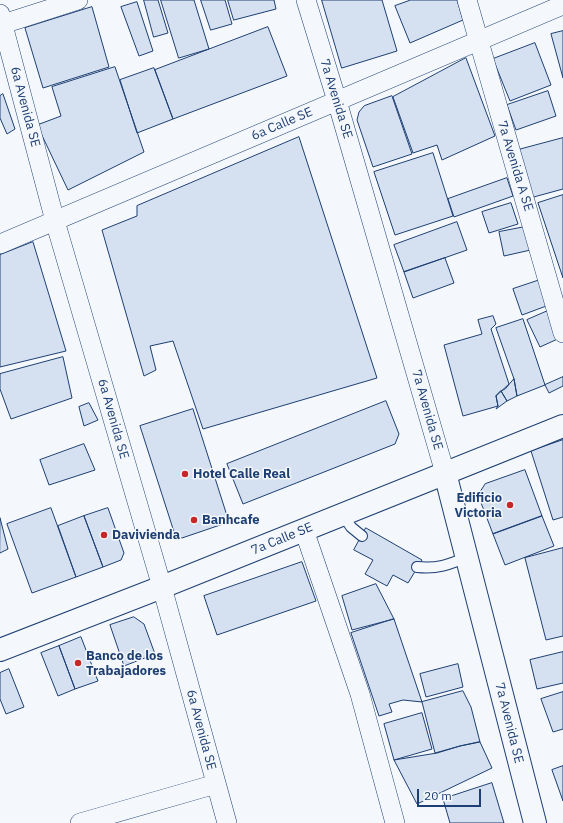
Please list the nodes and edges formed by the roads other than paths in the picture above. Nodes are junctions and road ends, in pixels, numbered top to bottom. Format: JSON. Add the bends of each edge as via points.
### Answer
{"nodes":[{"id":1,"x":78,"y":0,"type":"edge"},
{"id":2,"x":306,"y":0,"type":"edge"},
{"id":3,"x":467,"y":0,"type":"edge"},
{"id":4,"x":563,"y":5,"type":"edge"},
{"id":5,"x":1,"y":21,"type":"edge"},
{"id":6,"x":478,"y":41,"type":"junction"},
{"id":7,"x":337,"y":101,"type":"junction"},
{"id":8,"x":55,"y":221,"type":"junction"},
{"id":9,"x":0,"y":244,"type":"edge"},
{"id":10,"x":563,"y":333,"type":"edge"},
{"id":11,"x":563,"y":426,"type":"edge"},
{"id":12,"x":445,"y":473,"type":"junction"},
{"id":13,"x":343,"y":515,"type":"junction"},
{"id":14,"x":304,"y":530,"type":"junction"},
{"id":15,"x":362,"y":536,"type":"dead end"},
{"id":16,"x":467,"y":557,"type":"junction"},
{"id":17,"x":417,"y":567,"type":"dead end"},
{"id":18,"x":162,"y":587,"type":"junction"},
{"id":19,"x":0,"y":650,"type":"edge"},
{"id":20,"x":216,"y":784,"type":"junction"},
{"id":21,"x":80,"y":823,"type":"edge"},
{"id":22,"x":227,"y":823,"type":"edge"},
{"id":23,"x":395,"y":823,"type":"edge"},
{"id":24,"x":535,"y":823,"type":"edge"}],
"edges":[{"from":1,"to":5,"type":"street"},
{"from":2,"to":7,"type":"street","name":"7a Avenida SE"},
{"from":3,"to":6,"type":"street","name":"7a Avenida A SE"},
{"from":4,"to":6,"type":"street","name":"6a Calle SE"},
{"from":5,"to":8,"type":"street","name":"6a Avenida SE"},
{"from":6,"to":7,"type":"street","name":"6a Calle SE"},
{"from":6,"to":10,"type":"street","name":"7a Avenida A SE"},
{"from":7,"to":8,"type":"street","name":"6a Calle SE"},
{"from":7,"to":12,"type":"street","name":"7a Avenida SE"},
{"from":8,"to":9,"type":"street","name":"6a Calle SE"},
{"from":8,"to":18,"type":"street","name":"6a Avenida SE"},
{"from":11,"to":12,"type":"main road","name":"7a Calle SE"},
{"from":12,"to":13,"type":"main road","name":"7a Calle SE"},
{"from":12,"to":16,"type":"main road","name":"7a Avenida SE"},
{"from":13,"to":14,"type":"main road","name":"7a Calle SE"},
{"from":13,"to":15,"type":"lane","via":[[351,527]]},
{"from":14,"to":18,"type":"main road","name":"7a Calle SE"},
{"from":14,"to":23,"type":"street","via":[[360,694]]},
{"from":16,"to":17,"type":"lane","via":[[446,566]]},
{"from":16,"to":24,"type":"main road","name":"7a Avenida SE"},
{"from":18,"to":19,"type":"main road","name":"7a Calle SE"},
{"from":18,"to":20,"type":"street","name":"6a Avenida SE"},
{"from":20,"to":21,"type":"street"},
{"from":20,"to":22,"type":"street","name":"6a Avenida SE"}]}
